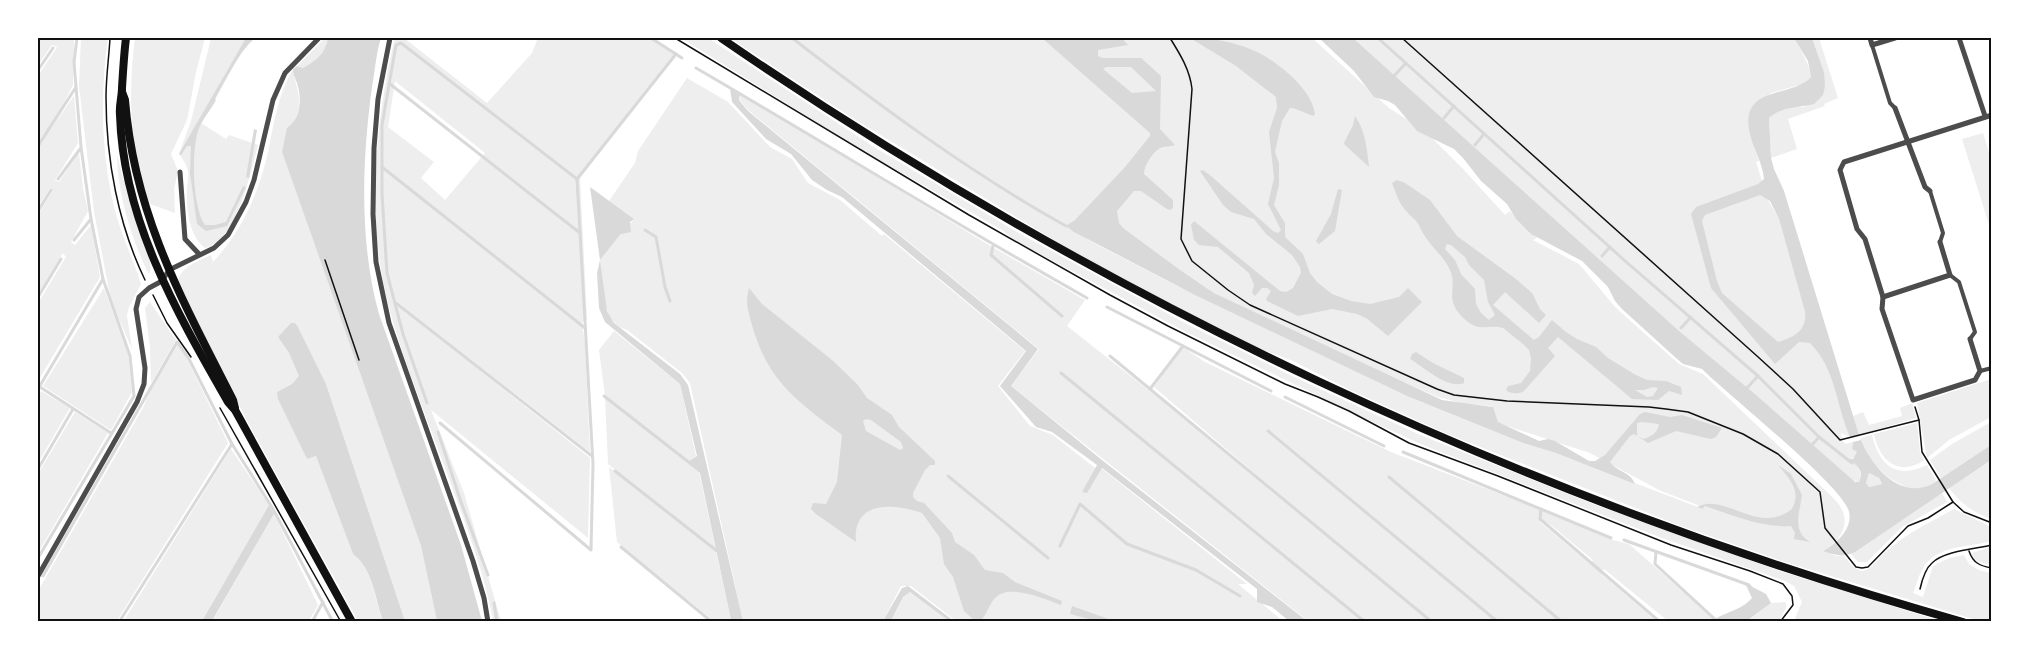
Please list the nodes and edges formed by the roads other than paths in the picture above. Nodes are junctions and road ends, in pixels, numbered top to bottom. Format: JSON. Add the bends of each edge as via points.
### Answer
{"nodes":[{"id":1,"x":126,"y":38,"type":"edge"},
{"id":2,"x":319,"y":38,"type":"edge"},
{"id":3,"x":390,"y":38,"type":"edge"},
{"id":4,"x":721,"y":38,"type":"edge"},
{"id":5,"x":1870,"y":38,"type":"edge"},
{"id":6,"x":1895,"y":38,"type":"edge"},
{"id":7,"x":1959,"y":38,"type":"edge"},
{"id":8,"x":1872,"y":45,"type":"junction"},
{"id":9,"x":122,"y":91,"type":"junction"},
{"id":10,"x":1895,"y":108,"type":"joint"},
{"id":11,"x":1992,"y":115,"type":"edge"},
{"id":12,"x":1984,"y":116,"type":"junction"},
{"id":13,"x":1906,"y":141,"type":"junction"},
{"id":14,"x":180,"y":172,"type":"dead end"},
{"id":15,"x":1930,"y":190,"type":"joint"},
{"id":16,"x":1940,"y":242,"type":"joint"},
{"id":17,"x":199,"y":254,"type":"junction"},
{"id":18,"x":169,"y":270,"type":"junction"},
{"id":19,"x":1950,"y":275,"type":"junction"},
{"id":20,"x":162,"y":281,"type":"junction"},
{"id":21,"x":1883,"y":297,"type":"junction"},
{"id":22,"x":1970,"y":339,"type":"joint"},
{"id":23,"x":1992,"y":368,"type":"edge"},
{"id":24,"x":1980,"y":371,"type":"junction"},
{"id":25,"x":235,"y":410,"type":"junction"},
{"id":26,"x":38,"y":576,"type":"edge"},
{"id":27,"x":352,"y":621,"type":"edge"},
{"id":28,"x":488,"y":621,"type":"edge"},
{"id":29,"x":1963,"y":621,"type":"edge"}],
"edges":[{"from":1,"to":9,"type":"main road"},
{"from":2,"to":17,"type":"street","via":[[285,73],[273,100],[254,180],[236,222],[214,248]]},
{"from":3,"to":28,"type":"street","via":[[378,99],[374,148],[376,262],[389,323],[473,561]]},
{"from":4,"to":29,"type":"main road","via":[[887,147],[1034,234],[1154,300],[1296,369],[1499,460],[1627,511],[1815,577]]},
{"from":5,"to":8,"type":"street"},
{"from":6,"to":8,"type":"street"},
{"from":7,"to":12,"type":"street"},
{"from":8,"to":10,"type":"street"},
{"from":9,"to":18,"type":"main road","via":[[136,178]]},
{"from":9,"to":20,"type":"main road","via":[[121,138],[129,185]]},
{"from":10,"to":13,"type":"street"},
{"from":11,"to":12,"type":"street"},
{"from":12,"to":13,"type":"street"},
{"from":13,"to":15,"type":"street","via":[[1925,187]]},
{"from":13,"to":21,"type":"street","via":[[1840,166],[1857,229],[1865,239]]},
{"from":14,"to":17,"type":"street","via":[[185,239]]},
{"from":15,"to":16,"type":"street","via":[[1943,233]]},
{"from":16,"to":19,"type":"street"},
{"from":17,"to":18,"type":"street"},
{"from":18,"to":20,"type":"street"},
{"from":18,"to":25,"type":"main road"},
{"from":19,"to":21,"type":"street"},
{"from":19,"to":22,"type":"street","via":[[1959,282],[1975,332]]},
{"from":20,"to":25,"type":"main road"},
{"from":20,"to":26,"type":"street","via":[[139,297],[136,309],[144,384]]},
{"from":21,"to":24,"type":"street","via":[[1882,309],[1913,400],[1975,380]]},
{"from":22,"to":24,"type":"street"},
{"from":23,"to":24,"type":"street"},
{"from":25,"to":27,"type":"main road"}]}
